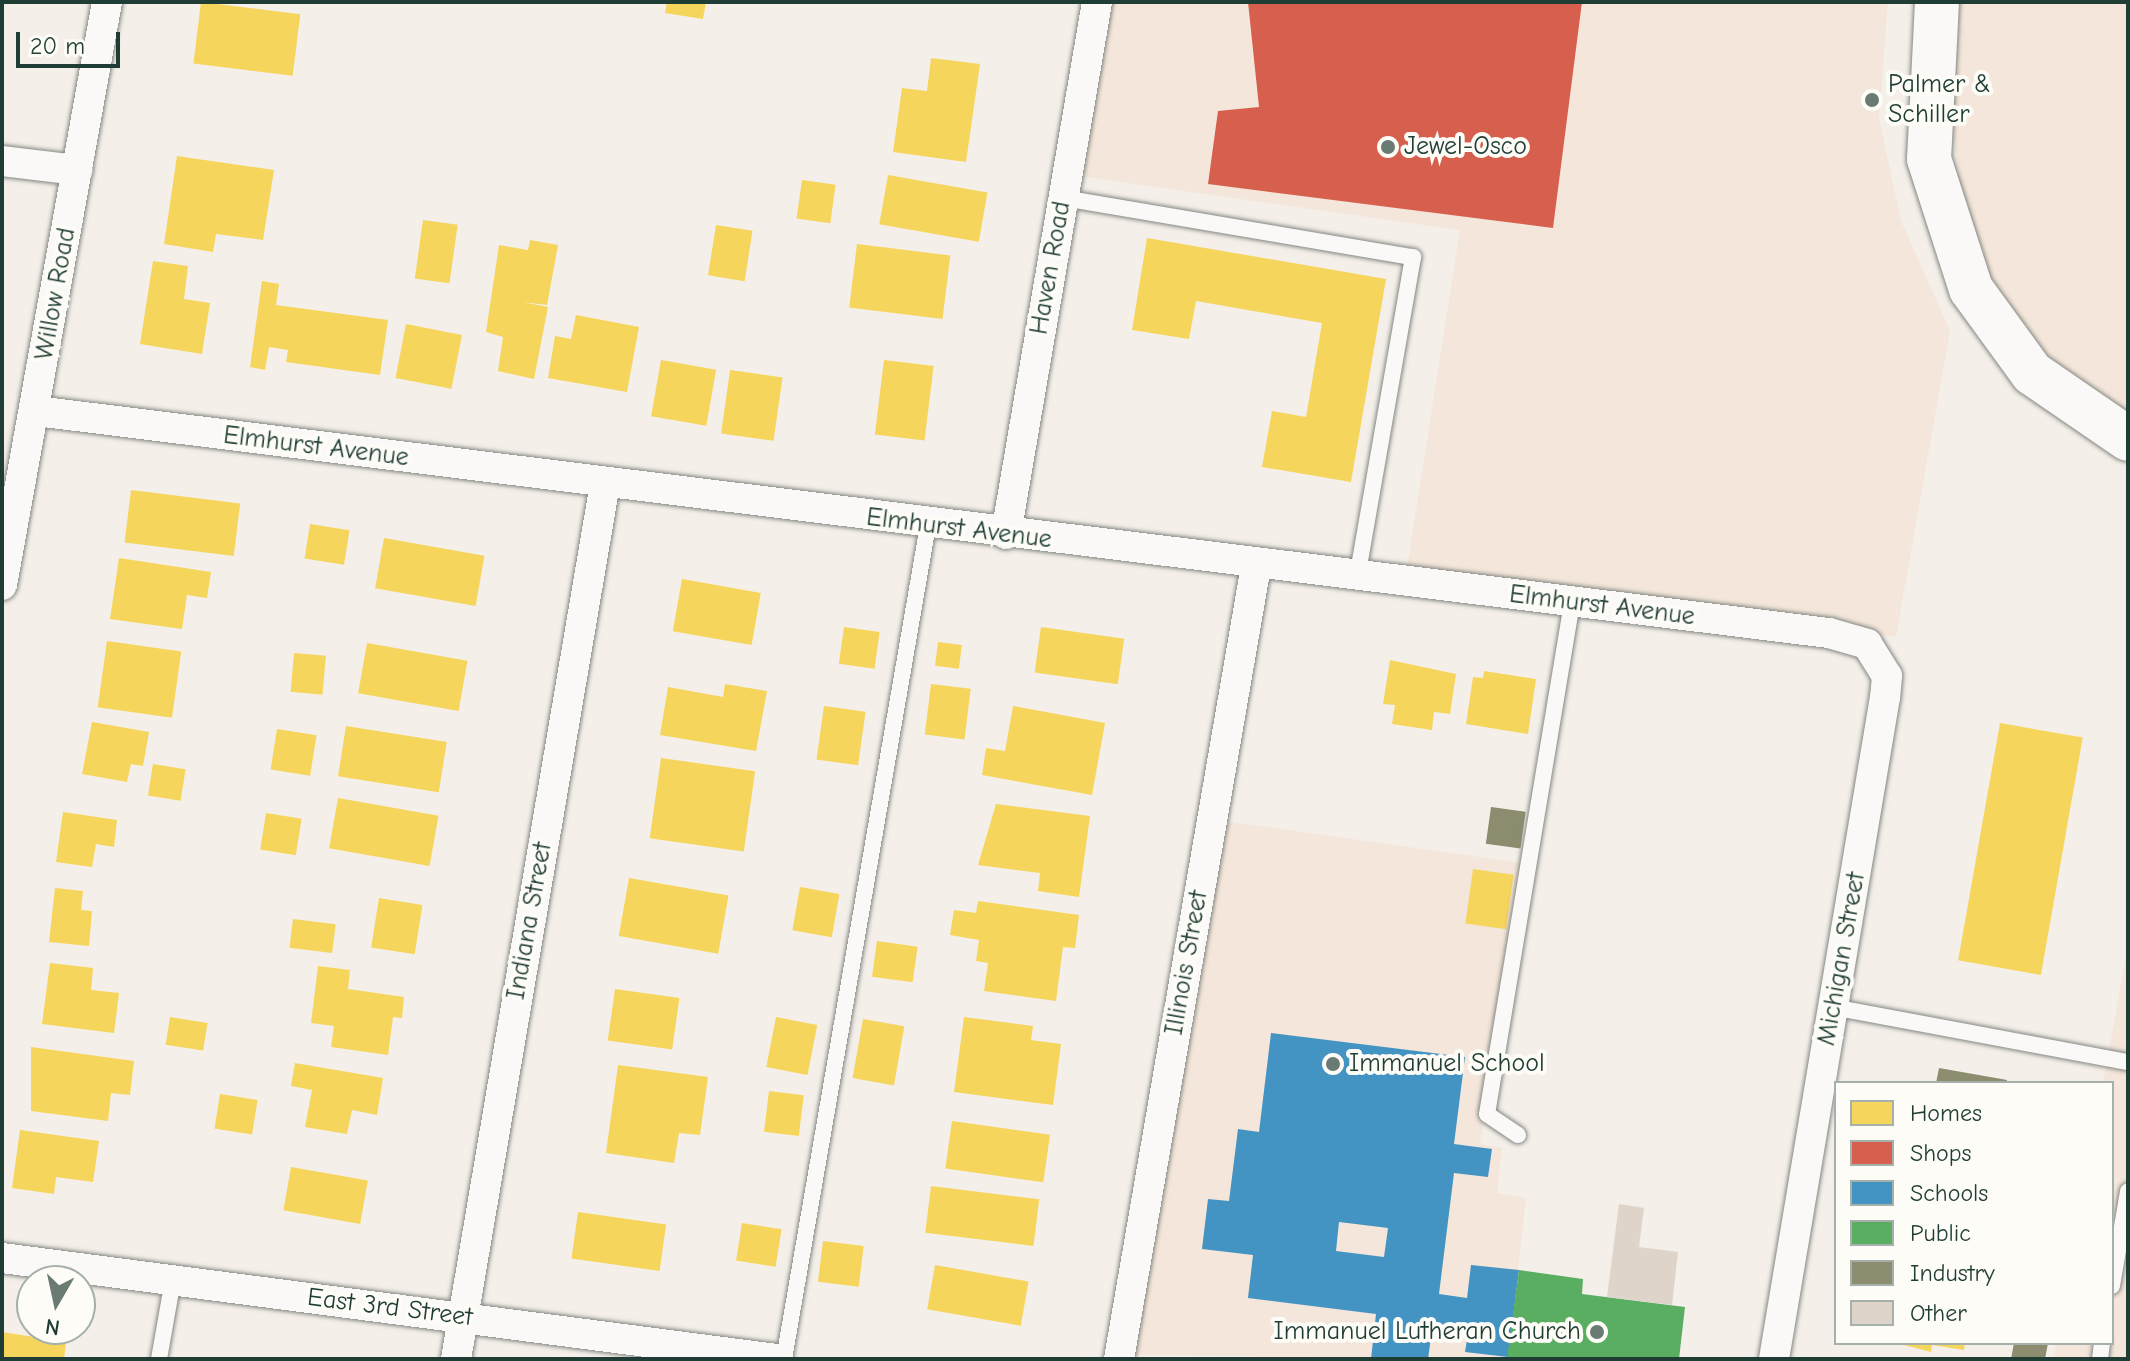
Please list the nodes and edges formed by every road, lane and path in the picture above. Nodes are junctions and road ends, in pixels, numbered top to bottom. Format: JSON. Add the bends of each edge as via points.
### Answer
{"nodes":[{"id":1,"x":107,"y":2,"type":"edge"},
{"id":2,"x":1097,"y":2,"type":"edge"},
{"id":3,"x":1937,"y":2,"type":"edge"},
{"id":4,"x":2,"y":161,"type":"edge"},
{"id":5,"x":77,"y":170,"type":"junction"},
{"id":6,"x":1063,"y":198,"type":"junction"},
{"id":7,"x":36,"y":411,"type":"junction"},
{"id":8,"x":2128,"y":439,"type":"edge"},
{"id":9,"x":605,"y":484,"type":"junction"},
{"id":10,"x":928,"y":525,"type":"junction"},
{"id":11,"x":1006,"y":534,"type":"junction"},
{"id":12,"x":1256,"y":566,"type":"junction"},
{"id":13,"x":1357,"y":578,"type":"junction"},
{"id":14,"x":2,"y":585,"type":"edge"},
{"id":15,"x":1572,"y":603,"type":"junction"},
{"id":16,"x":1878,"y":654,"type":"joint"},
{"id":17,"x":1833,"y":1007,"type":"junction"},
{"id":18,"x":2128,"y":1062,"type":"edge"},
{"id":19,"x":1518,"y":1135,"type":"dead end"},
{"id":20,"x":2128,"y":1191,"type":"edge"},
{"id":21,"x":2,"y":1258,"type":"edge"},
{"id":22,"x":2114,"y":1274,"type":"edge"},
{"id":23,"x":173,"y":1280,"type":"junction"},
{"id":24,"x":462,"y":1318,"type":"junction"},
{"id":25,"x":159,"y":1359,"type":"edge"},
{"id":26,"x":456,"y":1359,"type":"edge"},
{"id":27,"x":777,"y":1359,"type":"edge"},
{"id":28,"x":784,"y":1359,"type":"edge"},
{"id":29,"x":1119,"y":1359,"type":"edge"},
{"id":30,"x":1774,"y":1359,"type":"edge"}],
"edges":[{"from":1,"to":5,"type":"street","name":"Willow Road"},
{"from":2,"to":6,"type":"street","name":"Haven Road"},
{"from":3,"to":8,"type":"main road","via":[[1929,159],[1971,289],[2032,373]]},
{"from":4,"to":5,"type":"street"},
{"from":5,"to":7,"type":"street","name":"Willow Road"},
{"from":6,"to":11,"type":"street","name":"Haven Road"},
{"from":6,"to":13,"type":"lane","via":[[1413,257]]},
{"from":7,"to":9,"type":"street","name":"Elmhurst Avenue"},
{"from":7,"to":14,"type":"street","name":"Willow Road"},
{"from":9,"to":10,"type":"street","name":"Elmhurst Avenue"},
{"from":9,"to":24,"type":"street","name":"Indiana Street"},
{"from":10,"to":11,"type":"street","name":"Elmhurst Avenue"},
{"from":10,"to":28,"type":"lane"},
{"from":11,"to":12,"type":"street","name":"Elmhurst Avenue"},
{"from":12,"to":13,"type":"street","name":"Elmhurst Avenue"},
{"from":12,"to":29,"type":"street","name":"Illinois Street"},
{"from":13,"to":15,"type":"street","name":"Elmhurst Avenue"},
{"from":15,"to":16,"type":"street","name":"Elmhurst Avenue","via":[[1829,633]]},
{"from":15,"to":19,"type":"lane","via":[[1487,1114]]},
{"from":16,"to":17,"type":"street","name":"Michigan Street","via":[[1885,697]]},
{"from":17,"to":18,"type":"lane"},
{"from":17,"to":30,"type":"street","name":"Michigan Street"},
{"from":20,"to":22,"type":"lane"},
{"from":21,"to":23,"type":"street","name":"East 3rd Street"},
{"from":23,"to":24,"type":"street","name":"East 3rd Street"},
{"from":23,"to":25,"type":"lane"},
{"from":24,"to":26,"type":"street","name":"Indiana Street"},
{"from":24,"to":27,"type":"street","name":"East 3rd Street"}]}
